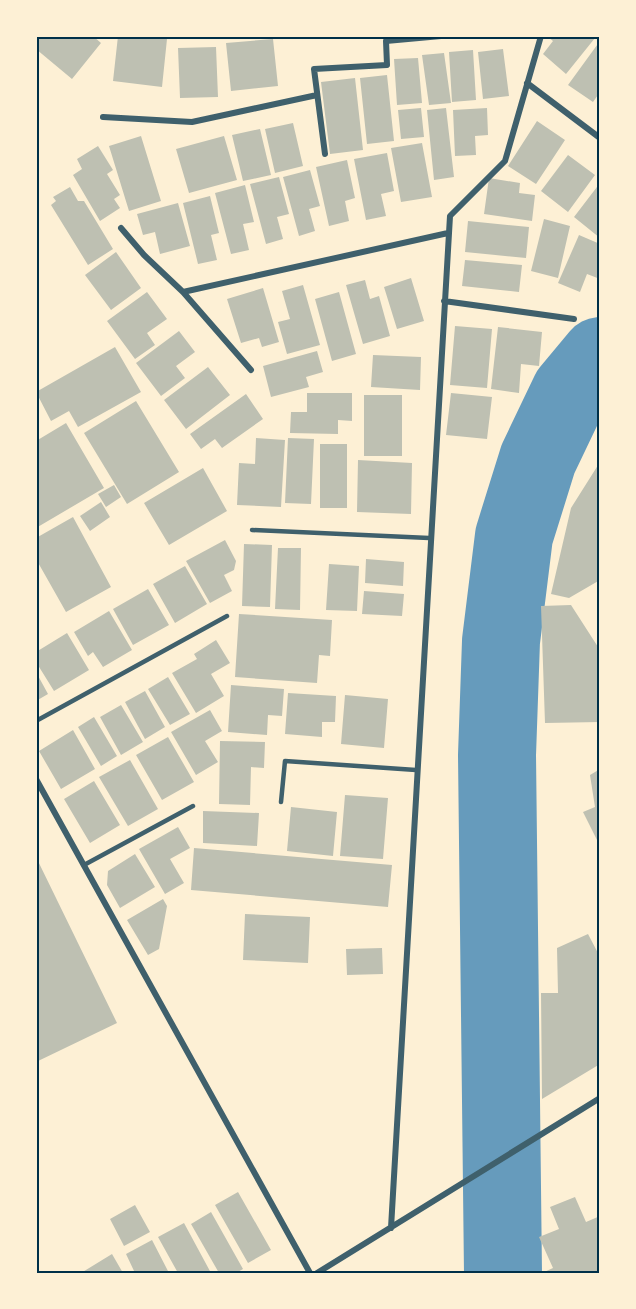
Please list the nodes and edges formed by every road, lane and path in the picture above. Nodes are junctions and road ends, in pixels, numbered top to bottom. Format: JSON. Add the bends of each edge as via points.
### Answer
{"nodes":[{"id":1,"x":441,"y":36,"type":"edge"},
{"id":2,"x":541,"y":36,"type":"edge"},
{"id":3,"x":527,"y":83,"type":"junction"},
{"id":4,"x":317,"y":95,"type":"junction"},
{"id":5,"x":103,"y":117,"type":"dead end"},
{"id":6,"x":600,"y":138,"type":"edge"},
{"id":7,"x":325,"y":153,"type":"dead end"},
{"id":8,"x":122,"y":228,"type":"dead end"},
{"id":9,"x":448,"y":233,"type":"junction"},
{"id":10,"x":183,"y":292,"type":"junction"},
{"id":11,"x":444,"y":301,"type":"junction"},
{"id":12,"x":574,"y":319,"type":"dead end"},
{"id":13,"x":251,"y":370,"type":"dead end"},
{"id":14,"x":252,"y":530,"type":"dead end"},
{"id":15,"x":429,"y":538,"type":"junction"},
{"id":16,"x":227,"y":616,"type":"dead end"},
{"id":17,"x":36,"y":721,"type":"edge"},
{"id":18,"x":416,"y":770,"type":"junction"},
{"id":19,"x":36,"y":778,"type":"edge"},
{"id":20,"x":281,"y":802,"type":"dead end"},
{"id":21,"x":193,"y":806,"type":"dead end"},
{"id":22,"x":84,"y":865,"type":"junction"},
{"id":23,"x":600,"y":1098,"type":"edge"},
{"id":24,"x":391,"y":1228,"type":"junction"},
{"id":25,"x":310,"y":1273,"type":"edge"},
{"id":26,"x":317,"y":1273,"type":"edge"}],
"edges":[{"from":1,"to":4,"type":"street","via":[[386,41],[387,65],[314,69]]},
{"from":2,"to":3,"type":"street"},
{"from":3,"to":6,"type":"street"},
{"from":3,"to":9,"type":"street","via":[[505,161],[450,216]]},
{"from":4,"to":5,"type":"street","via":[[192,122]]},
{"from":4,"to":7,"type":"street"},
{"from":8,"to":10,"type":"street"},
{"from":9,"to":10,"type":"street"},
{"from":9,"to":11,"type":"street"},
{"from":10,"to":13,"type":"street"},
{"from":11,"to":12,"type":"street"},
{"from":11,"to":15,"type":"street"},
{"from":14,"to":15,"type":"lane"},
{"from":15,"to":18,"type":"street"},
{"from":16,"to":17,"type":"lane"},
{"from":18,"to":20,"type":"lane","via":[[285,761]]},
{"from":18,"to":24,"type":"street"},
{"from":19,"to":22,"type":"street"},
{"from":21,"to":22,"type":"lane"},
{"from":22,"to":25,"type":"street"},
{"from":23,"to":24,"type":"street"},
{"from":24,"to":26,"type":"street"}]}
